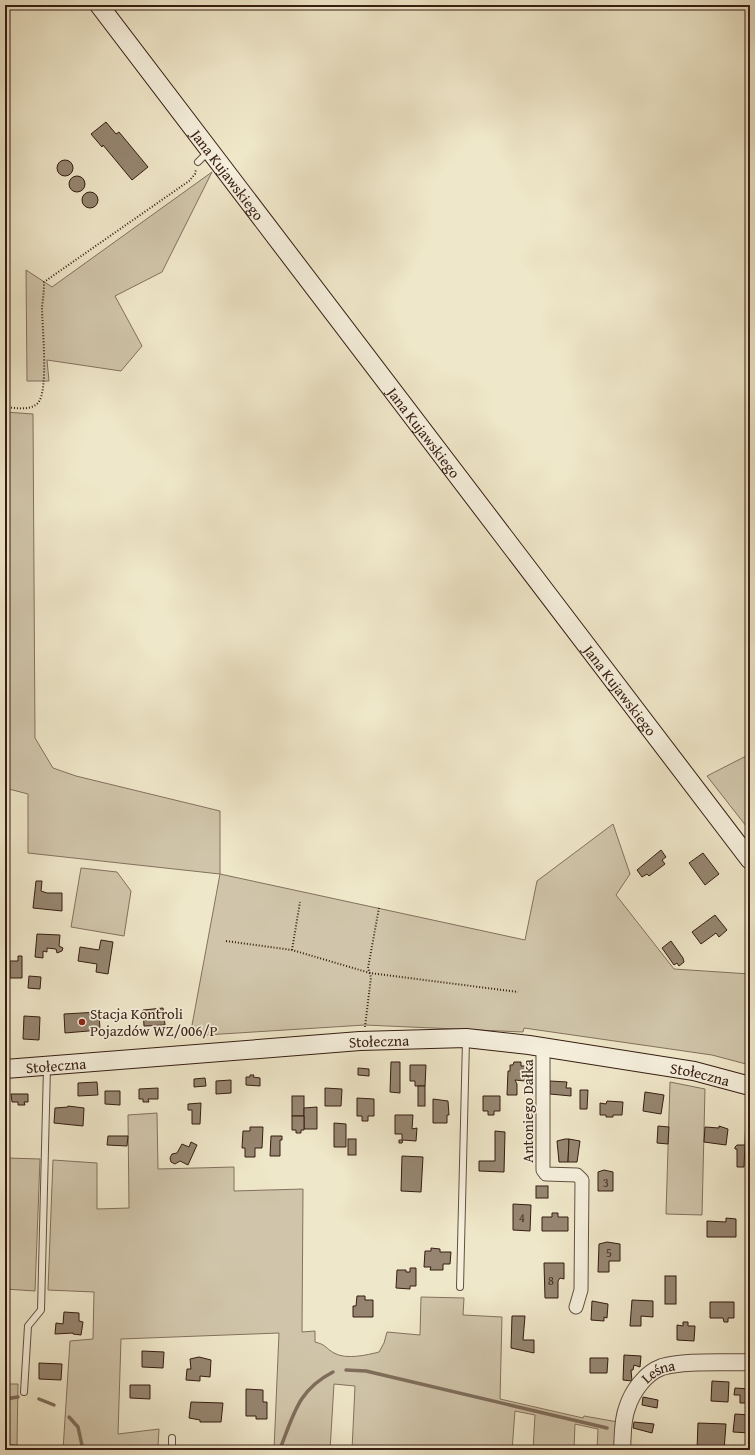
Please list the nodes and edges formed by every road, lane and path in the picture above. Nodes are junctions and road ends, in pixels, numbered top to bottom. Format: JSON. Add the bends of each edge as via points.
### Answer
{"nodes":[{"id":1,"x":99,"y":5,"type":"edge"},
{"id":2,"x":204,"y":156,"type":"junction"},
{"id":3,"x":5,"y":407,"type":"edge"},
{"id":4,"x":750,"y":860,"type":"edge"},
{"id":5,"x":300,"y":902,"type":"dead end"},
{"id":6,"x":379,"y":908,"type":"dead end"},
{"id":7,"x":226,"y":941,"type":"dead end"},
{"id":8,"x":292,"y":950,"type":"junction"},
{"id":9,"x":370,"y":973,"type":"junction"},
{"id":10,"x":518,"y":992,"type":"dead end"},
{"id":11,"x":364,"y":1028,"type":"dead end"},
{"id":12,"x":466,"y":1038,"type":"junction"},
{"id":13,"x":543,"y":1048,"type":"junction"},
{"id":14,"x":47,"y":1066,"type":"junction"},
{"id":15,"x":5,"y":1070,"type":"edge"},
{"id":16,"x":750,"y":1086,"type":"edge"},
{"id":17,"x":460,"y":1286,"type":"dead end"},
{"id":18,"x":576,"y":1307,"type":"dead end"},
{"id":19,"x":750,"y":1362,"type":"edge"},
{"id":20,"x":24,"y":1392,"type":"dead end"},
{"id":21,"x":172,"y":1438,"type":"dead end"},
{"id":22,"x":172,"y":1450,"type":"edge"},
{"id":23,"x":622,"y":1450,"type":"edge"}],
"edges":[{"from":1,"to":2,"type":"main road","name":"Jana Kujawskiego"},
{"from":2,"to":3,"type":"path","via":[[189,181],[44,282],[42,395],[31,407]]},
{"from":2,"to":4,"type":"main road","name":"Jana Kujawskiego"},
{"from":5,"to":8,"type":"path"},
{"from":6,"to":9,"type":"path","via":[[368,968]]},
{"from":7,"to":8,"type":"path"},
{"from":8,"to":9,"type":"path"},
{"from":9,"to":10,"type":"path"},
{"from":9,"to":11,"type":"path"},
{"from":12,"to":13,"type":"main road","name":"Stołeczna"},
{"from":12,"to":14,"type":"main road","name":"Stołeczna","via":[[360,1040]]},
{"from":12,"to":17,"type":"lane"},
{"from":13,"to":16,"type":"main road","name":"Stołeczna","via":[[694,1070]]},
{"from":13,"to":18,"type":"street","name":"Antoniego Dałka","via":[[543,1170],[546,1174],[577,1175],[582,1180],[581,1290]]},
{"from":14,"to":15,"type":"main road","name":"Stołeczna"},
{"from":14,"to":20,"type":"lane","via":[[41,1310],[28,1326]]},
{"from":19,"to":23,"type":"street","name":"Leśna","via":[[677,1364],[657,1370],[639,1384],[626,1409]]},
{"from":21,"to":22,"type":"lane"}]}
